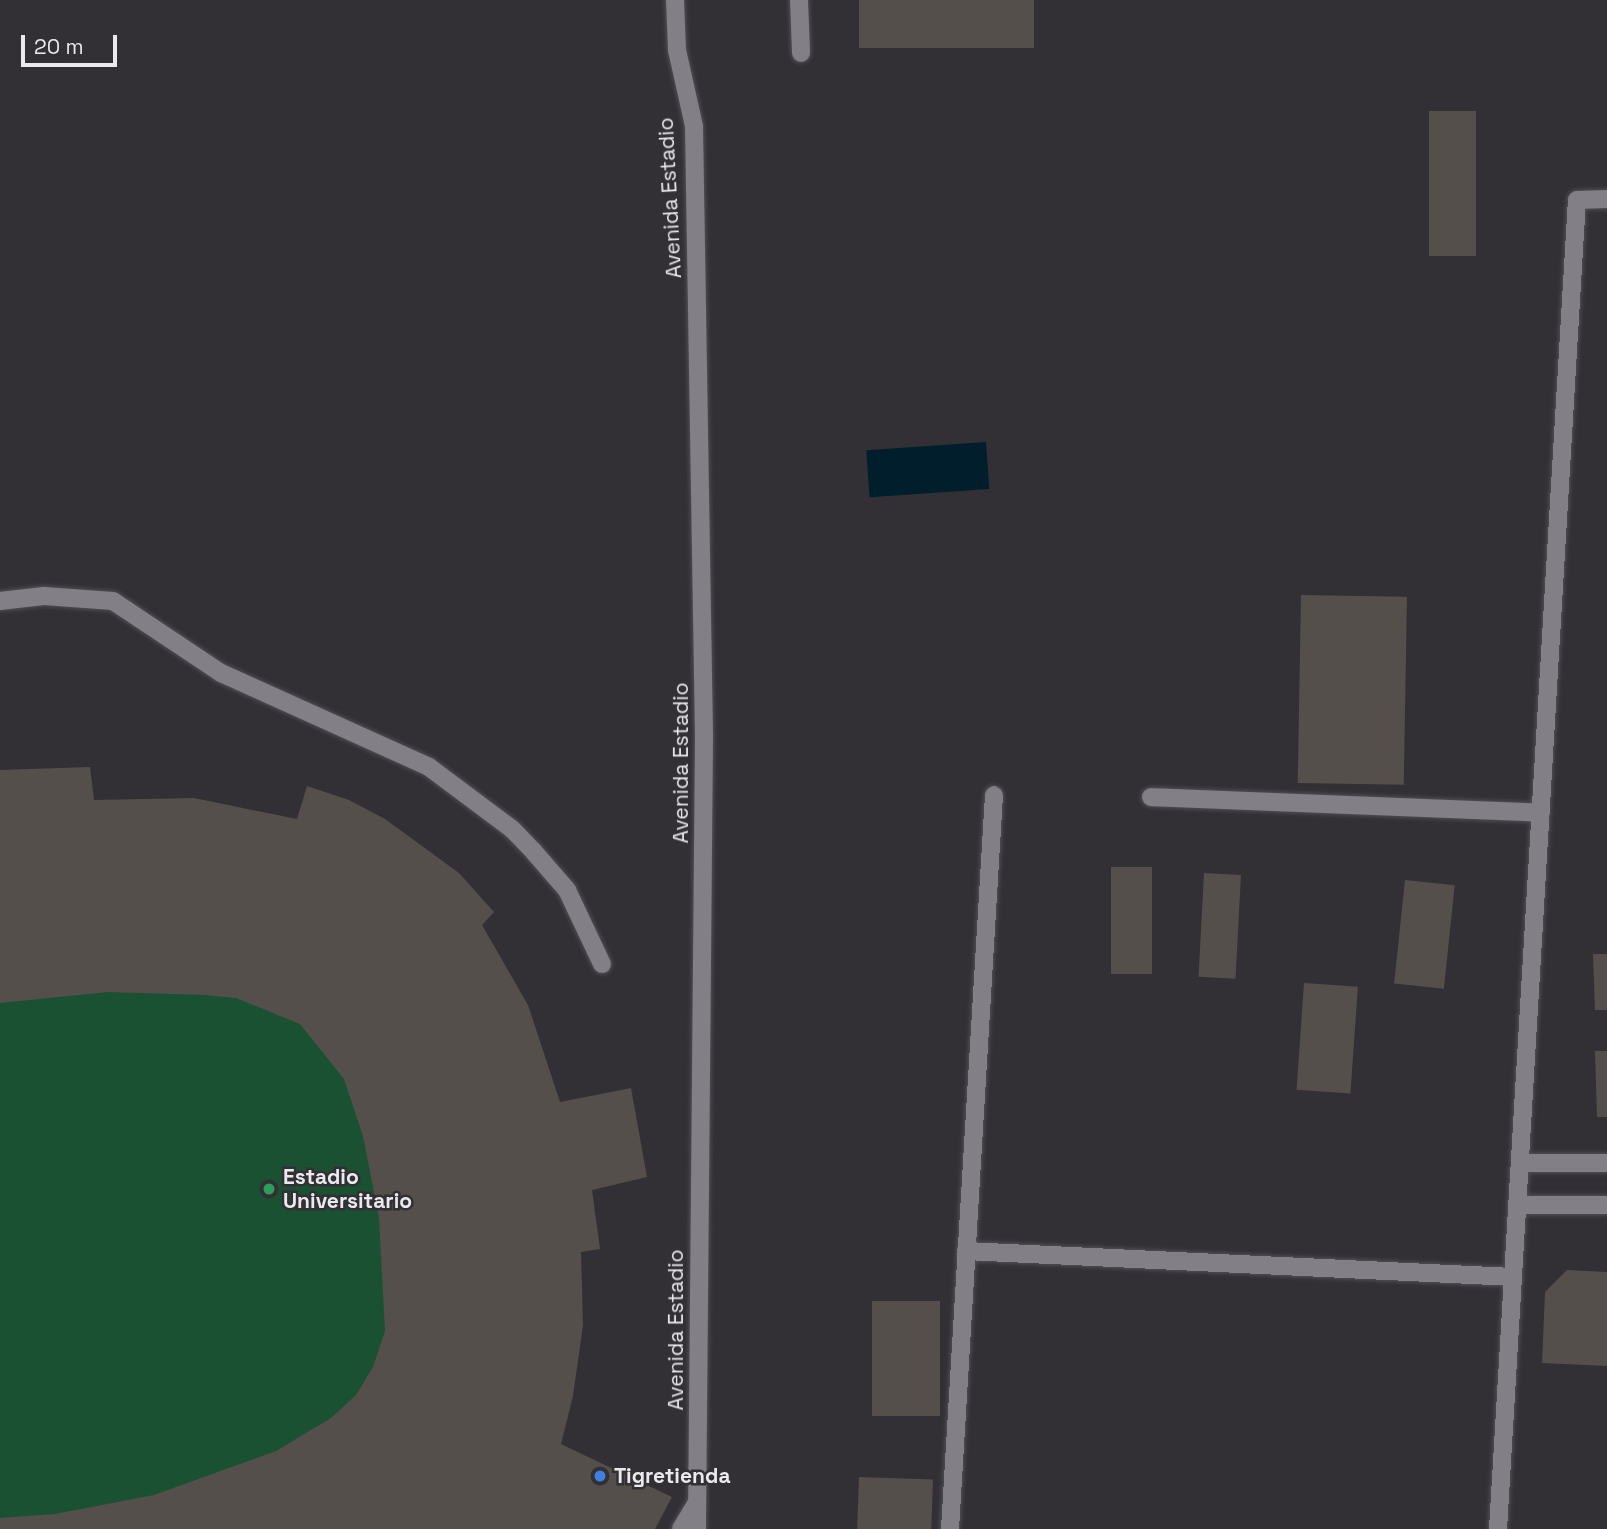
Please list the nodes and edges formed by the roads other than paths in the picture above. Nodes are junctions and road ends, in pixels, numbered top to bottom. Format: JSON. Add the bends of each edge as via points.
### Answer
{"nodes":[{"id":1,"x":675,"y":0,"type":"edge"},
{"id":2,"x":799,"y":0,"type":"edge"},
{"id":3,"x":801,"y":53,"type":"dead end"},
{"id":4,"x":1607,"y":199,"type":"edge"},
{"id":5,"x":0,"y":601,"type":"edge"},
{"id":6,"x":994,"y":795,"type":"dead end"},
{"id":7,"x":1151,"y":797,"type":"dead end"},
{"id":8,"x":1541,"y":813,"type":"junction"},
{"id":9,"x":602,"y":964,"type":"dead end"},
{"id":10,"x":1520,"y":1163,"type":"junction"},
{"id":11,"x":1607,"y":1163,"type":"edge"},
{"id":12,"x":1517,"y":1205,"type":"junction"},
{"id":13,"x":1607,"y":1205,"type":"edge"},
{"id":14,"x":967,"y":1251,"type":"junction"},
{"id":15,"x":1513,"y":1278,"type":"junction"},
{"id":16,"x":697,"y":1502,"type":"junction"},
{"id":17,"x":681,"y":1529,"type":"edge"},
{"id":18,"x":697,"y":1529,"type":"edge"},
{"id":19,"x":950,"y":1529,"type":"edge"},
{"id":20,"x":1498,"y":1529,"type":"edge"}],
"edges":[{"from":1,"to":16,"type":"street","name":"Avenida Estadio","via":[[677,50],[694,126],[704,695]]},
{"from":2,"to":3,"type":"street"},
{"from":4,"to":8,"type":"street","via":[[1577,200]]},
{"from":5,"to":9,"type":"street","via":[[44,596],[113,601],[221,673],[429,767],[512,829],[534,852],[567,890]]},
{"from":6,"to":14,"type":"street"},
{"from":7,"to":8,"type":"street"},
{"from":8,"to":10,"type":"street"},
{"from":10,"to":11,"type":"street"},
{"from":10,"to":12,"type":"street"},
{"from":12,"to":13,"type":"street"},
{"from":12,"to":15,"type":"street"},
{"from":14,"to":15,"type":"street"},
{"from":14,"to":19,"type":"street"},
{"from":15,"to":20,"type":"street"},
{"from":16,"to":17,"type":"street"},
{"from":16,"to":18,"type":"street","name":"Avenida Estadio"}]}
